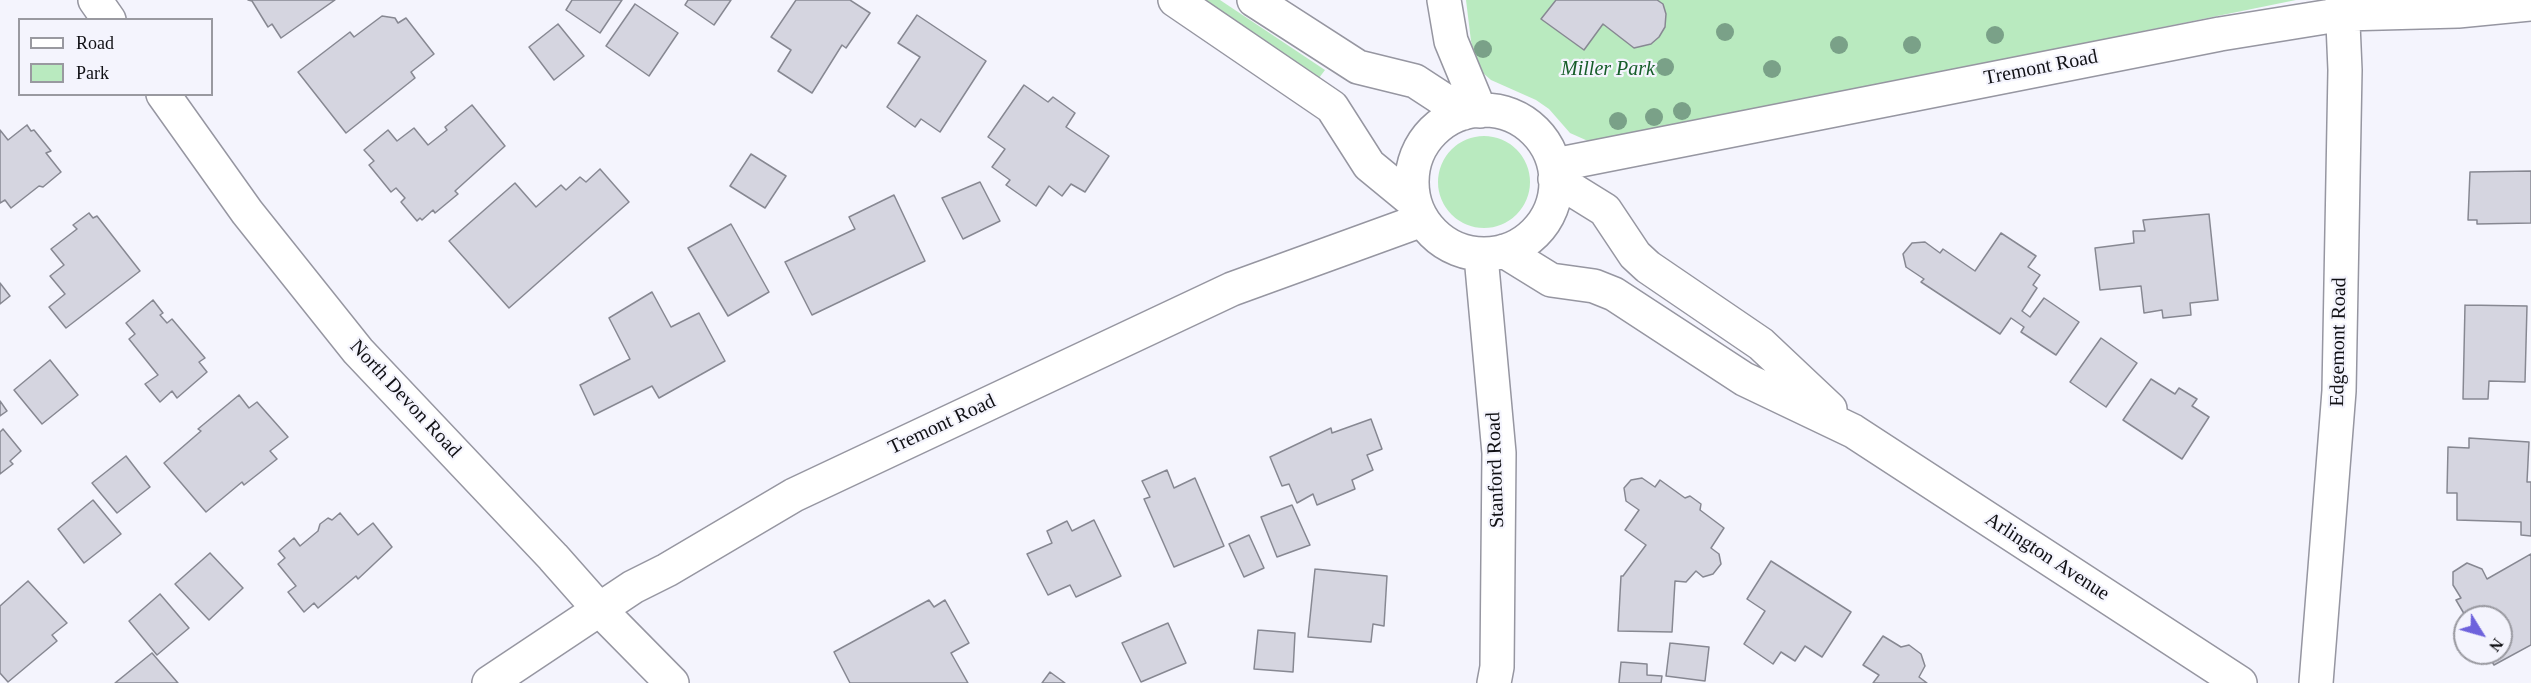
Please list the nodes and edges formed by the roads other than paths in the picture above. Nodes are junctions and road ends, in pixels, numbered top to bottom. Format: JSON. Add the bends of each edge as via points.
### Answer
{"nodes":[{"id":1,"x":95,"y":0,"type":"edge"},
{"id":2,"x":1174,"y":0,"type":"edge"},
{"id":3,"x":1254,"y":0,"type":"edge"},
{"id":4,"x":1444,"y":0,"type":"edge"},
{"id":5,"x":2531,"y":4,"type":"edge"},
{"id":6,"x":2343,"y":7,"type":"edge"},
{"id":7,"x":108,"y":18,"type":"edge"},
{"id":8,"x":164,"y":96,"type":"edge"},
{"id":9,"x":1472,"y":112,"type":"junction"},
{"id":10,"x":1555,"y":172,"type":"junction"},
{"id":11,"x":1418,"y":211,"type":"junction"},
{"id":12,"x":1493,"y":254,"type":"junction"},
{"id":13,"x":1853,"y":431,"type":"junction"},
{"id":14,"x":599,"y":609,"type":"junction"},
{"id":15,"x":489,"y":683,"type":"edge"},
{"id":16,"x":672,"y":683,"type":"edge"},
{"id":17,"x":1494,"y":683,"type":"edge"},
{"id":18,"x":2240,"y":683,"type":"edge"},
{"id":19,"x":2316,"y":683,"type":"edge"}],
"edges":[{"from":1,"to":7,"type":"street"},
{"from":2,"to":11,"type":"street","via":[[1332,107],[1369,165]]},
{"from":3,"to":9,"type":"street","via":[[1358,67],[1415,81]]},
{"from":4,"to":9,"type":"street","via":[[1451,41]]},
{"from":5,"to":6,"type":"street","name":"Tremont Road","via":[[2458,11]]},
{"from":6,"to":10,"type":"street","name":"Tremont Road"},
{"from":6,"to":19,"type":"street","name":"Edgemont Road","via":[[2339,391]]},
{"from":8,"to":14,"type":"street","name":"North Devon Road","via":[[247,212],[358,351]]},
{"from":9,"to":10,"type":"street","via":[[1507,114],[1526,124],[1541,139]]},
{"from":9,"to":11,"type":"street","via":[[1448,119],[1422,145],[1414,163],[1412,182]]},
{"from":10,"to":12,"type":"street","via":[[1552,203],[1542,224],[1525,241]]},
{"from":10,"to":13,"type":"street","name":"Arlington Avenue","via":[[1605,210],[1635,255],[1648,267],[1761,344]]},
{"from":11,"to":12,"type":"street","via":[[1438,238],[1458,250]]},
{"from":11,"to":14,"type":"street","name":"Tremont Road","via":[[1232,289],[794,495]]},
{"from":12,"to":13,"type":"street","name":"Arlington Avenue","via":[[1551,280],[1594,286],[1614,294],[1744,379]]},
{"from":12,"to":17,"type":"street","name":"Stanford Road","via":[[1498,453]]},
{"from":13,"to":18,"type":"street","name":"Arlington Avenue"},
{"from":14,"to":15,"type":"street","name":"Tremont Road"},
{"from":14,"to":16,"type":"street","name":"North Devon Road"}]}
